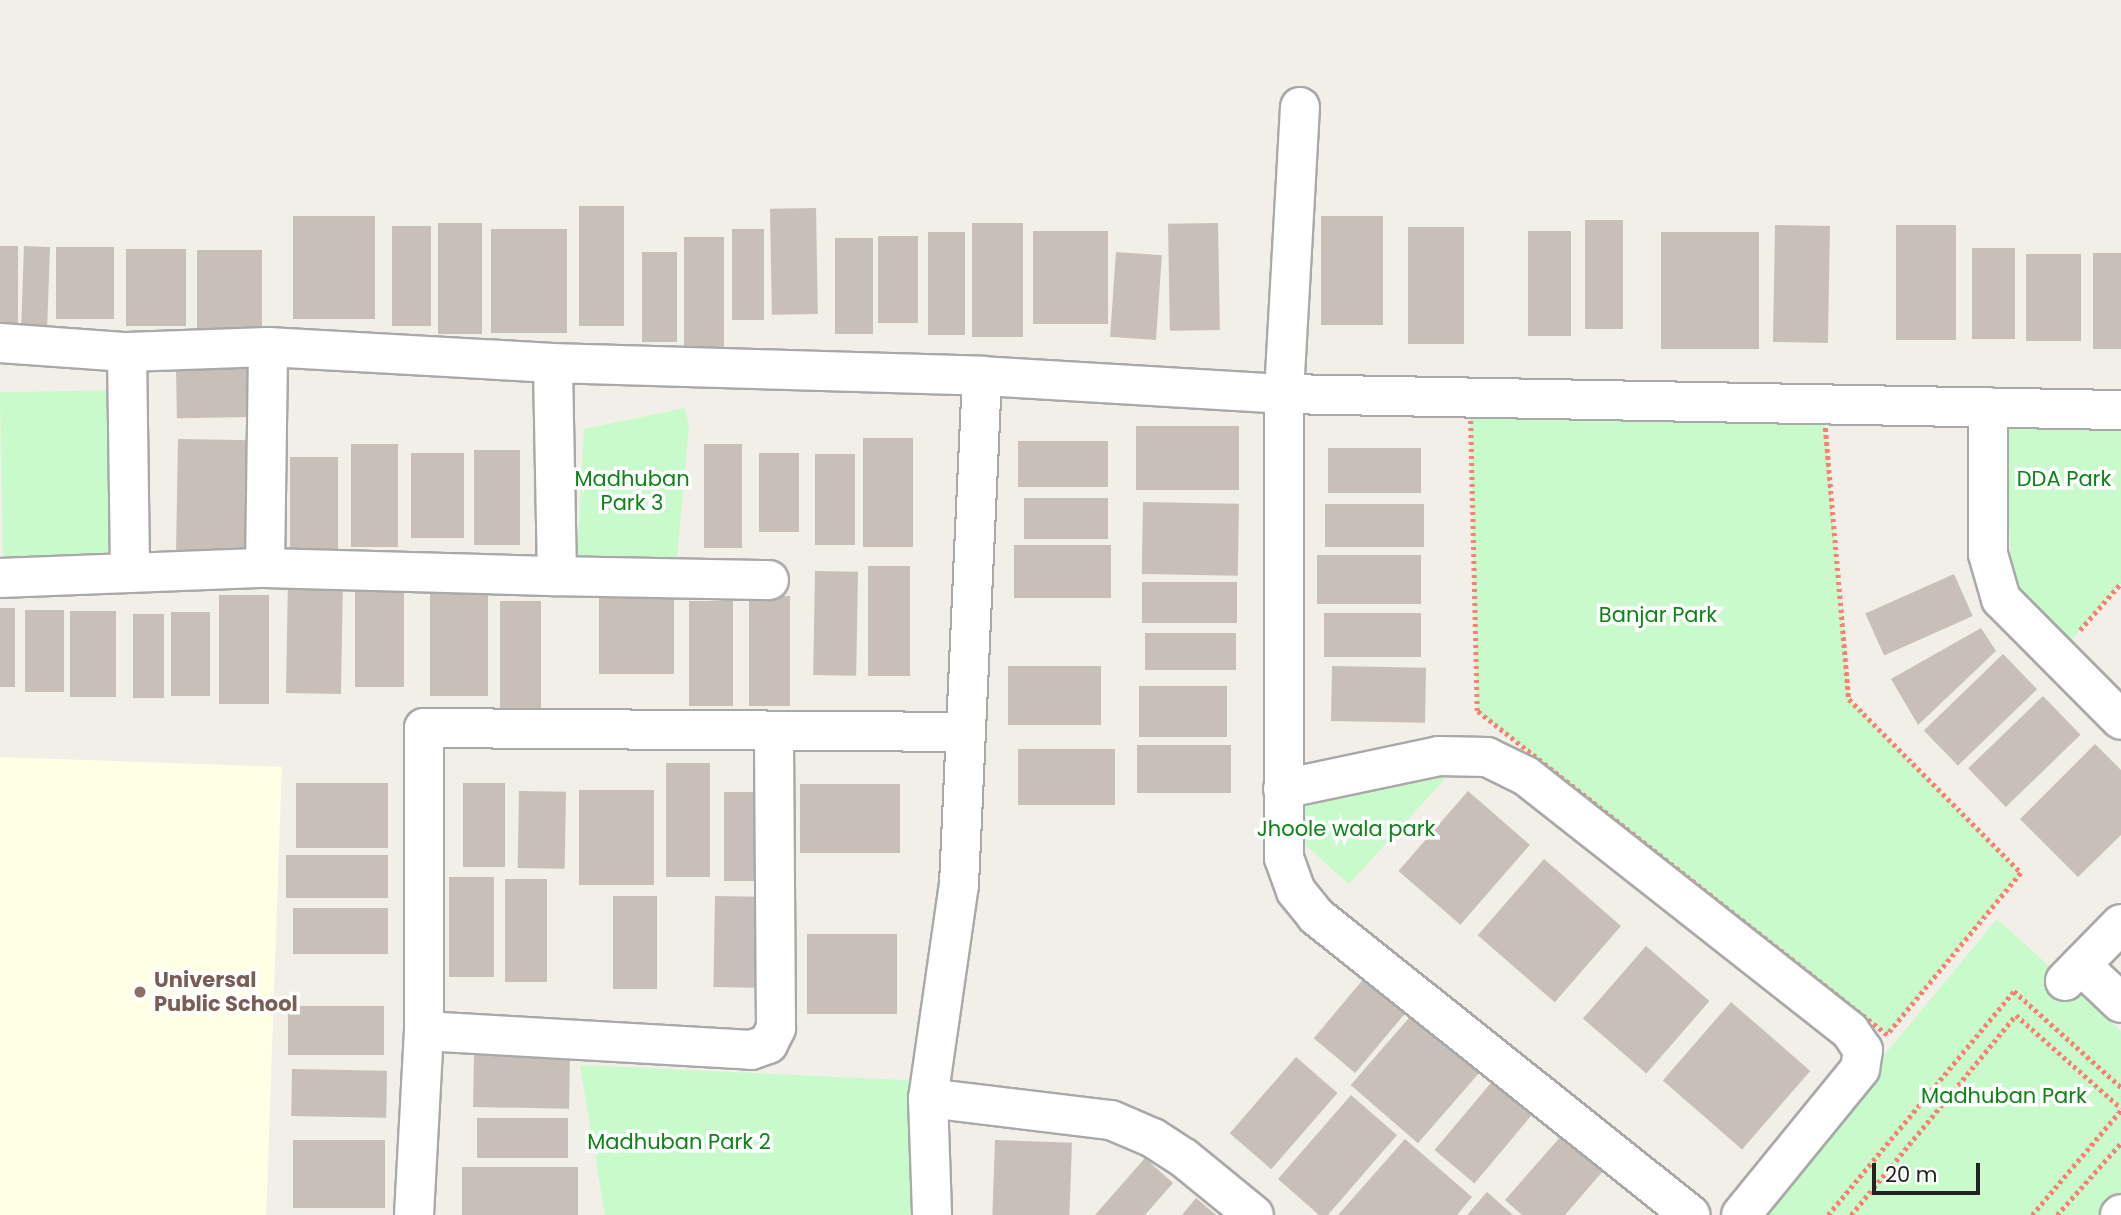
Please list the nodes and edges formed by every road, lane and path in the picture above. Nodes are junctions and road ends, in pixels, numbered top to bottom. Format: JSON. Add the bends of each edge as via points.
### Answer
{"nodes":[{"id":1,"x":1300,"y":107,"type":"dead end"},
{"id":2,"x":0,"y":343,"type":"edge"},
{"id":3,"x":268,"y":347,"type":"junction"},
{"id":4,"x":127,"y":352,"type":"junction"},
{"id":5,"x":553,"y":363,"type":"junction"},
{"id":6,"x":982,"y":376,"type":"junction"},
{"id":7,"x":1283,"y":394,"type":"junction"},
{"id":8,"x":1988,"y":407,"type":"junction"},
{"id":9,"x":2121,"y":410,"type":"edge"},
{"id":10,"x":265,"y":568,"type":"junction"},
{"id":11,"x":130,"y":573,"type":"junction"},
{"id":12,"x":557,"y":576,"type":"junction"},
{"id":13,"x":0,"y":578,"type":"edge"},
{"id":14,"x":769,"y":580,"type":"dead end"},
{"id":15,"x":2121,"y":583,"type":"edge"},
{"id":16,"x":2076,"y":635,"type":"dead end"},
{"id":17,"x":2121,"y":720,"type":"edge"},
{"id":18,"x":774,"y":731,"type":"junction"},
{"id":19,"x":964,"y":732,"type":"junction"},
{"id":20,"x":1283,"y":789,"type":"junction"},
{"id":21,"x":2121,"y":924,"type":"edge"},
{"id":22,"x":2121,"y":1003,"type":"edge"},
{"id":23,"x":2036,"y":1012,"type":"junction"},
{"id":24,"x":2025,"y":1024,"type":"junction"},
{"id":25,"x":424,"y":1031,"type":"junction"},
{"id":26,"x":1887,"y":1035,"type":"joint"},
{"id":27,"x":2121,"y":1087,"type":"edge"},
{"id":28,"x":928,"y":1098,"type":"junction"},
{"id":29,"x":2121,"y":1109,"type":"edge"},
{"id":30,"x":2121,"y":1143,"type":"edge"},
{"id":31,"x":414,"y":1215,"type":"edge"},
{"id":32,"x":932,"y":1215,"type":"edge"},
{"id":33,"x":1254,"y":1215,"type":"edge"},
{"id":34,"x":1690,"y":1215,"type":"edge"},
{"id":35,"x":1741,"y":1215,"type":"edge"},
{"id":36,"x":1828,"y":1215,"type":"edge"},
{"id":37,"x":1851,"y":1215,"type":"edge"},
{"id":38,"x":2032,"y":1215,"type":"edge"},
{"id":39,"x":2057,"y":1215,"type":"edge"}],
"edges":[{"from":1,"to":7,"type":"street"},
{"from":2,"to":4,"type":"street"},
{"from":3,"to":4,"type":"street"},
{"from":3,"to":5,"type":"street"},
{"from":3,"to":10,"type":"street"},
{"from":4,"to":11,"type":"street"},
{"from":5,"to":6,"type":"street"},
{"from":5,"to":12,"type":"street"},
{"from":6,"to":7,"type":"street"},
{"from":6,"to":19,"type":"street"},
{"from":7,"to":8,"type":"street"},
{"from":7,"to":20,"type":"street"},
{"from":8,"to":9,"type":"street"},
{"from":8,"to":17,"type":"street","via":[[1988,554],[2001,599]]},
{"from":10,"to":11,"type":"street"},
{"from":10,"to":12,"type":"street"},
{"from":11,"to":13,"type":"street"},
{"from":12,"to":14,"type":"street"},
{"from":15,"to":16,"type":"path"},
{"from":18,"to":19,"type":"street"},
{"from":18,"to":25,"type":"street","via":[[424,728]]},
{"from":18,"to":25,"type":"street","via":[[776,1028],[768,1044],[751,1050]]},
{"from":19,"to":28,"type":"street","via":[[959,884]]},
{"from":20,"to":34,"type":"street","via":[[1284,858],[1296,891],[1316,916]]},
{"from":20,"to":35,"type":"street","via":[[1439,756],[1487,757],[1526,776],[1850,1031],[1863,1050],[1860,1069]]},
{"from":21,"to":22,"type":"street","via":[[2073,973]]},
{"from":23,"to":24,"type":"path"},
{"from":23,"to":27,"type":"path"},
{"from":23,"to":36,"type":"path","via":[[2014,992]]},
{"from":24,"to":29,"type":"path"},
{"from":24,"to":37,"type":"path","via":[[2016,1016]]},
{"from":25,"to":31,"type":"street"},
{"from":26,"to":26,"type":"path","via":[[2021,873],[1849,699],[1825,421],[1470,410],[1477,711]]},
{"from":28,"to":32,"type":"street"},
{"from":28,"to":33,"type":"street","via":[[1111,1120],[1184,1158]]},
{"from":29,"to":38,"type":"path"},
{"from":30,"to":39,"type":"path"}]}
